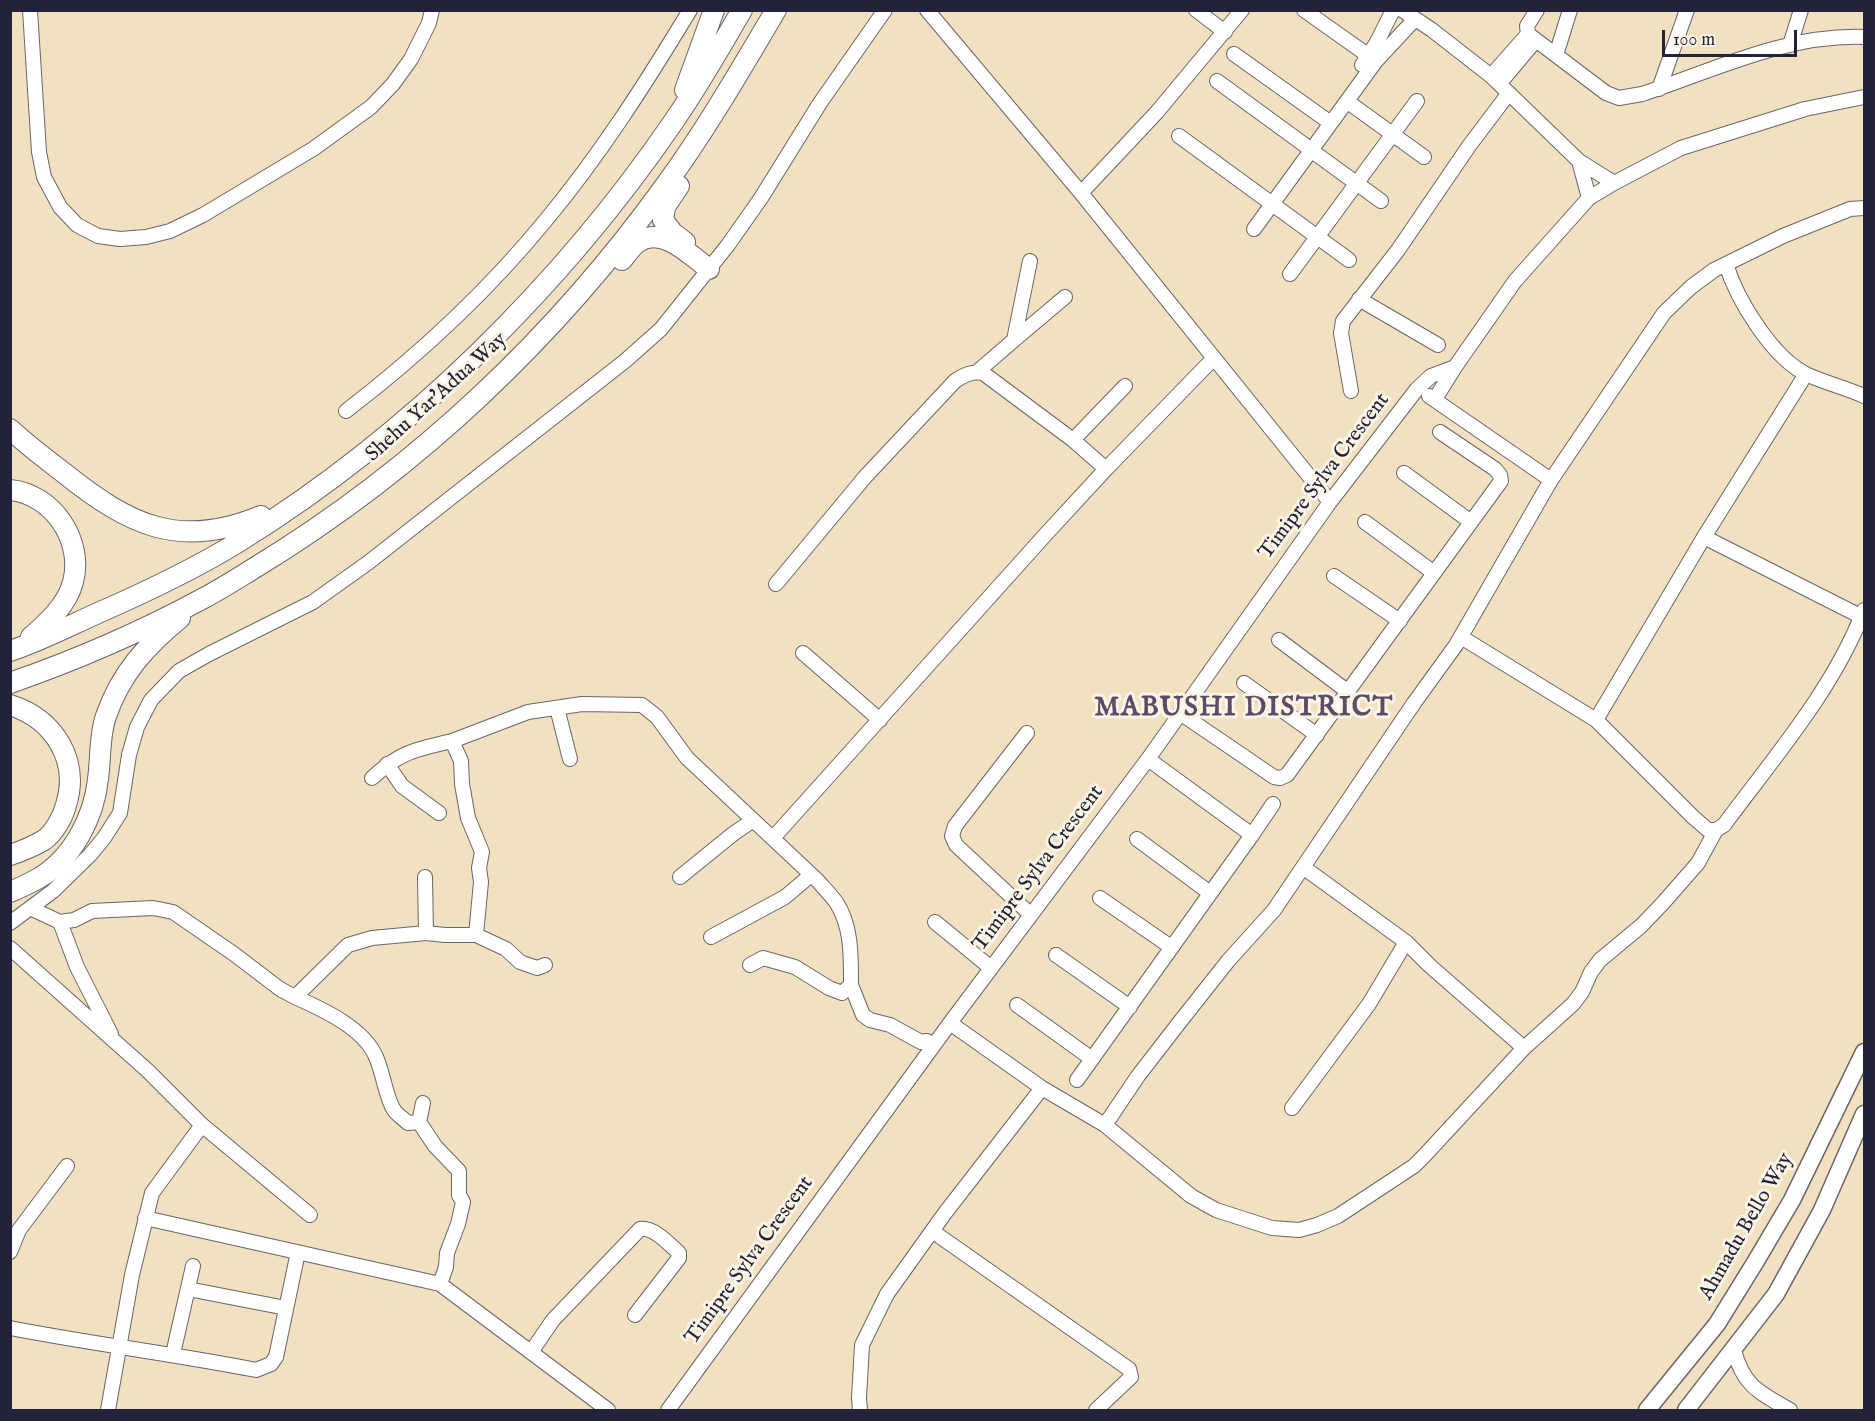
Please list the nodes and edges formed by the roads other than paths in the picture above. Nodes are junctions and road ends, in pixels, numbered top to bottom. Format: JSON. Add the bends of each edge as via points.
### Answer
{"nodes":[{"id":1,"x":30,"y":10,"type":"edge"},
{"id":2,"x":432,"y":10,"type":"edge"},
{"id":3,"x":690,"y":10,"type":"edge"},
{"id":4,"x":714,"y":10,"type":"edge"},
{"id":5,"x":742,"y":10,"type":"edge"},
{"id":6,"x":776,"y":10,"type":"edge"},
{"id":7,"x":885,"y":10,"type":"edge"},
{"id":8,"x":927,"y":10,"type":"edge"},
{"id":9,"x":1196,"y":10,"type":"edge"},
{"id":10,"x":1242,"y":10,"type":"edge"},
{"id":11,"x":1304,"y":10,"type":"edge"},
{"id":12,"x":1393,"y":10,"type":"edge"},
{"id":13,"x":1402,"y":10,"type":"edge"},
{"id":14,"x":1537,"y":10,"type":"edge"},
{"id":15,"x":1570,"y":10,"type":"edge"},
{"id":16,"x":1687,"y":10,"type":"edge"},
{"id":17,"x":1801,"y":10,"type":"edge"},
{"id":18,"x":1415,"y":19,"type":"junction"},
{"id":19,"x":1225,"y":32,"type":"junction"},
{"id":20,"x":1532,"y":37,"type":"junction"},
{"id":21,"x":1864,"y":37,"type":"edge"},
{"id":22,"x":1790,"y":45,"type":"junction"},
{"id":23,"x":1234,"y":54,"type":"dead end"},
{"id":24,"x":1556,"y":55,"type":"junction"},
{"id":25,"x":1372,"y":59,"type":"junction"},
{"id":26,"x":1217,"y":81,"type":"dead end"},
{"id":27,"x":1500,"y":84,"type":"junction"},
{"id":28,"x":1659,"y":89,"type":"junction"},
{"id":29,"x":1864,"y":97,"type":"edge"},
{"id":30,"x":1417,"y":101,"type":"dead end"},
{"id":31,"x":1348,"y":102,"type":"junction"},
{"id":32,"x":711,"y":118,"type":"junction"},
{"id":33,"x":1325,"y":119,"type":"junction"},
{"id":34,"x":674,"y":122,"type":"junction"},
{"id":35,"x":1392,"y":134,"type":"junction"},
{"id":36,"x":1179,"y":136,"type":"dead end"},
{"id":37,"x":1309,"y":148,"type":"junction"},
{"id":38,"x":1424,"y":157,"type":"dead end"},
{"id":39,"x":1579,"y":161,"type":"junction"},
{"id":40,"x":1356,"y":182,"type":"junction"},
{"id":41,"x":1614,"y":183,"type":"junction"},
{"id":42,"x":1081,"y":193,"type":"junction"},
{"id":43,"x":1589,"y":198,"type":"junction"},
{"id":44,"x":1381,"y":201,"type":"dead end"},
{"id":45,"x":1268,"y":205,"type":"junction"},
{"id":46,"x":1864,"y":208,"type":"edge"},
{"id":47,"x":1254,"y":229,"type":"dead end"},
{"id":48,"x":1317,"y":237,"type":"junction"},
{"id":49,"x":1349,"y":260,"type":"dead end"},
{"id":50,"x":1030,"y":261,"type":"dead end"},
{"id":51,"x":1726,"y":264,"type":"junction"},
{"id":52,"x":712,"y":266,"type":"junction"},
{"id":53,"x":1290,"y":274,"type":"dead end"},
{"id":54,"x":1065,"y":297,"type":"dead end"},
{"id":55,"x":1359,"y":299,"type":"junction"},
{"id":56,"x":548,"y":328,"type":"junction"},
{"id":57,"x":1014,"y":340,"type":"junction"},
{"id":58,"x":1438,"y":345,"type":"dead end"},
{"id":59,"x":1214,"y":358,"type":"junction"},
{"id":60,"x":1455,"y":367,"type":"junction"},
{"id":61,"x":977,"y":372,"type":"junction"},
{"id":62,"x":1806,"y":374,"type":"junction"},
{"id":63,"x":1125,"y":386,"type":"dead end"},
{"id":64,"x":1417,"y":389,"type":"junction"},
{"id":65,"x":1351,"y":391,"type":"dead end"},
{"id":66,"x":1864,"y":396,"type":"edge"},
{"id":67,"x":1435,"y":399,"type":"junction"},
{"id":68,"x":346,"y":411,"type":"dead end"},
{"id":69,"x":10,"y":429,"type":"edge"},
{"id":70,"x":1440,"y":432,"type":"dead end"},
{"id":71,"x":1073,"y":440,"type":"junction"},
{"id":72,"x":1106,"y":469,"type":"junction"},
{"id":73,"x":1404,"y":473,"type":"dead end"},
{"id":74,"x":1551,"y":480,"type":"junction"},
{"id":75,"x":10,"y":490,"type":"edge"},
{"id":76,"x":300,"y":500,"type":"junction"},
{"id":77,"x":1330,"y":502,"type":"junction"},
{"id":78,"x":1365,"y":522,"type":"dead end"},
{"id":79,"x":1471,"y":522,"type":"junction"},
{"id":80,"x":1704,"y":537,"type":"junction"},
{"id":81,"x":1434,"y":573,"type":"junction"},
{"id":82,"x":1334,"y":576,"type":"dead end"},
{"id":83,"x":776,"y":584,"type":"dead end"},
{"id":84,"x":204,"y":598,"type":"junction"},
{"id":85,"x":1863,"y":614,"type":"edge"},
{"id":86,"x":1400,"y":621,"type":"junction"},
{"id":87,"x":1461,"y":637,"type":"junction"},
{"id":88,"x":1280,"y":640,"type":"dead end"},
{"id":89,"x":15,"y":649,"type":"edge"},
{"id":90,"x":803,"y":653,"type":"dead end"},
{"id":91,"x":10,"y":683,"type":"edge"},
{"id":92,"x":1244,"y":683,"type":"dead end"},
{"id":93,"x":1347,"y":691,"type":"junction"},
{"id":94,"x":10,"y":705,"type":"edge"},
{"id":95,"x":557,"y":708,"type":"junction"},
{"id":96,"x":1180,"y":713,"type":"junction"},
{"id":97,"x":880,"y":720,"type":"junction"},
{"id":98,"x":1596,"y":720,"type":"junction"},
{"id":99,"x":1028,"y":733,"type":"dead end"},
{"id":100,"x":1317,"y":735,"type":"junction"},
{"id":101,"x":452,"y":741,"type":"junction"},
{"id":102,"x":570,"y":759,"type":"dead end"},
{"id":103,"x":1148,"y":759,"type":"junction"},
{"id":104,"x":387,"y":764,"type":"junction"},
{"id":105,"x":372,"y":778,"type":"dead end"},
{"id":106,"x":1273,"y":804,"type":"dead end"},
{"id":107,"x":439,"y":813,"type":"dead end"},
{"id":108,"x":752,"y":820,"type":"junction"},
{"id":109,"x":1716,"y":830,"type":"junction"},
{"id":110,"x":1252,"y":835,"type":"junction"},
{"id":111,"x":773,"y":838,"type":"junction"},
{"id":112,"x":1137,"y":839,"type":"dead end"},
{"id":113,"x":10,"y":855,"type":"edge"},
{"id":114,"x":1303,"y":867,"type":"junction"},
{"id":115,"x":811,"y":875,"type":"junction"},
{"id":116,"x":425,"y":877,"type":"dead end"},
{"id":117,"x":680,"y":877,"type":"dead end"},
{"id":118,"x":10,"y":892,"type":"edge"},
{"id":119,"x":1210,"y":893,"type":"junction"},
{"id":120,"x":1100,"y":898,"type":"dead end"},
{"id":121,"x":30,"y":908,"type":"junction"},
{"id":122,"x":1031,"y":915,"type":"junction"},
{"id":123,"x":60,"y":921,"type":"junction"},
{"id":124,"x":934,"y":922,"type":"dead end"},
{"id":125,"x":10,"y":923,"type":"edge"},
{"id":126,"x":426,"y":933,"type":"junction"},
{"id":127,"x":476,"y":935,"type":"junction"},
{"id":128,"x":711,"y":937,"type":"dead end"},
{"id":129,"x":1406,"y":942,"type":"junction"},
{"id":130,"x":1171,"y":947,"type":"junction"},
{"id":131,"x":10,"y":948,"type":"edge"},
{"id":132,"x":1056,"y":955,"type":"dead end"},
{"id":133,"x":750,"y":965,"type":"dead end"},
{"id":134,"x":545,"y":966,"type":"dead end"},
{"id":135,"x":991,"y":968,"type":"junction"},
{"id":136,"x":851,"y":985,"type":"junction"},
{"id":137,"x":295,"y":997,"type":"junction"},
{"id":138,"x":1017,"y":1005,"type":"dead end"},
{"id":139,"x":1130,"y":1007,"type":"junction"},
{"id":140,"x":950,"y":1023,"type":"junction"},
{"id":141,"x":116,"y":1042,"type":"junction"},
{"id":142,"x":933,"y":1046,"type":"junction"},
{"id":143,"x":1524,"y":1048,"type":"junction"},
{"id":144,"x":1864,"y":1052,"type":"edge"},
{"id":145,"x":1092,"y":1059,"type":"junction"},
{"id":146,"x":1077,"y":1080,"type":"dead end"},
{"id":147,"x":1042,"y":1088,"type":"junction"},
{"id":148,"x":423,"y":1102,"type":"dead end"},
{"id":149,"x":1292,"y":1108,"type":"dead end"},
{"id":150,"x":1864,"y":1114,"type":"edge"},
{"id":151,"x":419,"y":1122,"type":"junction"},
{"id":152,"x":202,"y":1125,"type":"junction"},
{"id":153,"x":1105,"y":1125,"type":"junction"},
{"id":154,"x":67,"y":1166,"type":"dead end"},
{"id":155,"x":310,"y":1215,"type":"dead end"},
{"id":156,"x":145,"y":1218,"type":"junction"},
{"id":157,"x":932,"y":1231,"type":"junction"},
{"id":158,"x":10,"y":1252,"type":"edge"},
{"id":159,"x":298,"y":1252,"type":"junction"},
{"id":160,"x":193,"y":1266,"type":"dead end"},
{"id":161,"x":440,"y":1284,"type":"junction"},
{"id":162,"x":188,"y":1289,"type":"junction"},
{"id":163,"x":286,"y":1308,"type":"junction"},
{"id":164,"x":635,"y":1315,"type":"dead end"},
{"id":165,"x":10,"y":1328,"type":"edge"},
{"id":166,"x":119,"y":1347,"type":"junction"},
{"id":167,"x":1734,"y":1350,"type":"junction"},
{"id":168,"x":531,"y":1352,"type":"junction"},
{"id":169,"x":173,"y":1354,"type":"junction"},
{"id":170,"x":108,"y":1410,"type":"edge"},
{"id":171,"x":608,"y":1410,"type":"edge"},
{"id":172,"x":668,"y":1410,"type":"edge"},
{"id":173,"x":860,"y":1410,"type":"edge"},
{"id":174,"x":1096,"y":1410,"type":"edge"},
{"id":175,"x":1647,"y":1410,"type":"edge"},
{"id":176,"x":1686,"y":1410,"type":"edge"},
{"id":177,"x":1790,"y":1410,"type":"edge"}],
"edges":[{"from":1,"to":2,"type":"street","via":[[44,177],[60,207],[77,225],[98,236],[120,239],[170,231],[203,215],[313,149],[361,114],[393,84],[411,59]]},
{"from":3,"to":68,"type":"street","via":[[606,140],[545,221],[429,344]]},
{"from":4,"to":34,"type":"highway"},
{"from":5,"to":34,"type":"highway","name":"Shehu Yar'Adua Way"},
{"from":6,"to":32,"type":"highway","name":"Shehu Yar'Adua Way"},
{"from":7,"to":52,"type":"street"},
{"from":8,"to":42,"type":"street"},
{"from":9,"to":19,"type":"street"},
{"from":10,"to":19,"type":"street"},
{"from":11,"to":25,"type":"street"},
{"from":12,"to":25,"type":"street"},
{"from":13,"to":18,"type":"street"},
{"from":14,"to":20,"type":"street","via":[[1527,26]]},
{"from":15,"to":24,"type":"street"},
{"from":16,"to":28,"type":"street"},
{"from":17,"to":22,"type":"street"},
{"from":18,"to":25,"type":"street"},
{"from":18,"to":27,"type":"street"},
{"from":19,"to":42,"type":"street"},
{"from":20,"to":24,"type":"street"},
{"from":20,"to":27,"type":"street"},
{"from":21,"to":22,"type":"street","via":[[1838,36]]},
{"from":22,"to":28,"type":"street"},
{"from":23,"to":33,"type":"street"},
{"from":24,"to":28,"type":"street","via":[[1606,93],[1619,98]]},
{"from":25,"to":31,"type":"street"},
{"from":25,"to":33,"type":"street"},
{"from":26,"to":37,"type":"street"},
{"from":27,"to":39,"type":"street"},
{"from":27,"to":55,"type":"street","via":[[1469,146],[1398,250]]},
{"from":29,"to":41,"type":"street","via":[[1795,112],[1681,148]]},
{"from":30,"to":35,"type":"street"},
{"from":31,"to":35,"type":"street"},
{"from":31,"to":37,"type":"street"},
{"from":32,"to":52,"type":"highway","via":[[702,146],[665,207],[663,220]]},
{"from":32,"to":56,"type":"highway","name":"Shehu Yar'Adua Way","via":[[632,229]]},
{"from":33,"to":37,"type":"street"},
{"from":34,"to":76,"type":"highway","name":"Shehu Yar'Adua Way","via":[[591,230],[502,329],[400,424]]},
{"from":35,"to":38,"type":"street"},
{"from":35,"to":40,"type":"street"},
{"from":36,"to":45,"type":"street"},
{"from":37,"to":40,"type":"street"},
{"from":37,"to":45,"type":"street"},
{"from":39,"to":41,"type":"street"},
{"from":39,"to":43,"type":"street"},
{"from":40,"to":44,"type":"street"},
{"from":40,"to":48,"type":"street"},
{"from":41,"to":43,"type":"street"},
{"from":42,"to":59,"type":"street"},
{"from":43,"to":60,"type":"street","via":[[1515,281]]},
{"from":45,"to":47,"type":"street"},
{"from":45,"to":48,"type":"street"},
{"from":46,"to":51,"type":"street","via":[[1850,209],[1783,236]]},
{"from":48,"to":49,"type":"street"},
{"from":48,"to":53,"type":"street"},
{"from":50,"to":57,"type":"street"},
{"from":51,"to":62,"type":"street","via":[[1737,294],[1772,347]]},
{"from":51,"to":74,"type":"street","via":[[1690,287],[1664,313]]},
{"from":52,"to":56,"type":"highway","via":[[670,242],[644,239],[632,247],[585,302]]},
{"from":52,"to":121,"type":"street","via":[[661,329],[625,361],[369,562],[314,602],[179,671],[151,700],[137,727],[120,813],[90,855]]},
{"from":54,"to":57,"type":"street"},
{"from":55,"to":58,"type":"street"},
{"from":55,"to":65,"type":"street","via":[[1342,321]]},
{"from":56,"to":84,"type":"highway","name":"Shehu Yar'Adua Way","via":[[465,411],[355,502],[298,542]]},
{"from":57,"to":61,"type":"street"},
{"from":59,"to":72,"type":"street"},
{"from":59,"to":77,"type":"street"},
{"from":60,"to":64,"type":"street","name":"Timipre Sylva Crescent","via":[[1431,376]]},
{"from":60,"to":67,"type":"street"},
{"from":61,"to":71,"type":"street"},
{"from":61,"to":83,"type":"street","via":[[954,381],[865,477]]},
{"from":62,"to":66,"type":"street"},
{"from":62,"to":80,"type":"street"},
{"from":63,"to":71,"type":"street"},
{"from":64,"to":67,"type":"street"},
{"from":64,"to":77,"type":"street","name":"Timipre Sylva Crescent"},
{"from":67,"to":74,"type":"street"},
{"from":69,"to":76,"type":"highway","via":[[101,502],[145,524],[181,531],[214,530],[239,525]]},
{"from":70,"to":79,"type":"street","via":[[1500,475],[1501,481]]},
{"from":71,"to":72,"type":"street"},
{"from":72,"to":97,"type":"street"},
{"from":73,"to":79,"type":"street"},
{"from":74,"to":87,"type":"street"},
{"from":75,"to":89,"type":"highway","via":[[43,501],[59,516],[75,559],[73,582],[53,617]]},
{"from":76,"to":89,"type":"highway","name":"Shehu Yar'Adua Way","via":[[189,570]]},
{"from":77,"to":96,"type":"street","name":"Timipre Sylva Crescent"},
{"from":78,"to":81,"type":"street"},
{"from":79,"to":81,"type":"street"},
{"from":80,"to":85,"type":"street"},
{"from":80,"to":98,"type":"street"},
{"from":81,"to":86,"type":"street"},
{"from":82,"to":86,"type":"street"},
{"from":84,"to":91,"type":"highway","name":"Shehu Yar'Adua Way","via":[[91,652]]},
{"from":84,"to":118,"type":"highway","via":[[154,640],[131,666],[116,694],[106,717],[91,812],[76,842],[41,877]]},
{"from":85,"to":109,"type":"street","via":[[1827,685],[1724,825]]},
{"from":86,"to":93,"type":"street"},
{"from":87,"to":98,"type":"street"},
{"from":87,"to":114,"type":"street"},
{"from":88,"to":93,"type":"street"},
{"from":90,"to":97,"type":"street"},
{"from":92,"to":100,"type":"street"},
{"from":93,"to":100,"type":"street"},
{"from":94,"to":113,"type":"highway","via":[[38,718],[52,731],[64,748],[70,768],[70,792],[63,815],[46,838]]},
{"from":95,"to":101,"type":"street","via":[[528,712]]},
{"from":95,"to":102,"type":"street"},
{"from":95,"to":108,"type":"street","via":[[582,704],[642,705],[657,717],[687,758]]},
{"from":96,"to":100,"type":"street","via":[[1280,778],[1287,775]]},
{"from":96,"to":103,"type":"street","name":"Timipre Sylva Crescent"},
{"from":97,"to":111,"type":"street"},
{"from":98,"to":109,"type":"street","via":[[1693,817],[1708,830]]},
{"from":99,"to":122,"type":"street","via":[[954,826],[952,836],[956,845]]},
{"from":101,"to":104,"type":"street","via":[[404,753]]},
{"from":101,"to":127,"type":"street","via":[[461,761],[468,818],[482,852]]},
{"from":103,"to":110,"type":"street"},
{"from":103,"to":122,"type":"street","name":"Timipre Sylva Crescent"},
{"from":104,"to":105,"type":"street"},
{"from":104,"to":107,"type":"street","via":[[402,786]]},
{"from":106,"to":110,"type":"street"},
{"from":108,"to":111,"type":"street"},
{"from":108,"to":117,"type":"street"},
{"from":109,"to":143,"type":"street","via":[[1698,862],[1663,903],[1600,960],[1573,1004]]},
{"from":110,"to":119,"type":"street"},
{"from":111,"to":115,"type":"street"},
{"from":112,"to":119,"type":"street"},
{"from":114,"to":129,"type":"street"},
{"from":114,"to":153,"type":"street","via":[[1274,910],[1228,961],[1138,1076]]},
{"from":115,"to":128,"type":"street","via":[[785,897]]},
{"from":115,"to":136,"type":"street","via":[[836,902],[844,919]]},
{"from":116,"to":126,"type":"street"},
{"from":119,"to":130,"type":"street"},
{"from":120,"to":130,"type":"street"},
{"from":121,"to":123,"type":"street"},
{"from":121,"to":125,"type":"street"},
{"from":122,"to":135,"type":"street","name":"Timipre Sylva Crescent"},
{"from":123,"to":137,"type":"street","via":[[74,920],[92,911],[153,908],[173,912]]},
{"from":123,"to":141,"type":"street"},
{"from":124,"to":135,"type":"street"},
{"from":126,"to":127,"type":"street"},
{"from":126,"to":137,"type":"street","via":[[372,938],[348,945]]},
{"from":127,"to":134,"type":"street","via":[[506,949],[520,962],[537,968]]},
{"from":129,"to":143,"type":"street"},
{"from":129,"to":149,"type":"street","via":[[1369,1004]]},
{"from":130,"to":139,"type":"street"},
{"from":131,"to":141,"type":"street"},
{"from":132,"to":139,"type":"street"},
{"from":133,"to":136,"type":"street","via":[[763,958],[795,967],[842,993]]},
{"from":135,"to":140,"type":"street","name":"Timipre Sylva Crescent"},
{"from":136,"to":142,"type":"street","via":[[863,1016]]},
{"from":137,"to":151,"type":"street","via":[[317,1006],[367,1042],[377,1058],[394,1111],[408,1123]]},
{"from":138,"to":145,"type":"street"},
{"from":139,"to":145,"type":"street"},
{"from":140,"to":142,"type":"street","name":"Timipre Sylva Crescent"},
{"from":140,"to":147,"type":"street"},
{"from":141,"to":152,"type":"street"},
{"from":142,"to":172,"type":"street","name":"Timipre Sylva Crescent"},
{"from":143,"to":153,"type":"street","via":[[1414,1166],[1338,1215],[1299,1230],[1272,1228],[1216,1210],[1191,1196]]},
{"from":144,"to":175,"type":"main road","name":"Ahmadu Bello Way","via":[[1792,1200],[1756,1261],[1717,1324]]},
{"from":145,"to":146,"type":"street"},
{"from":147,"to":153,"type":"street"},
{"from":147,"to":157,"type":"street"},
{"from":148,"to":151,"type":"street"},
{"from":150,"to":167,"type":"main road","via":[[1822,1210],[1776,1294]]},
{"from":151,"to":161,"type":"street","via":[[459,1171],[459,1195],[463,1202]]},
{"from":152,"to":155,"type":"street"},
{"from":152,"to":156,"type":"street","via":[[152,1193]]},
{"from":154,"to":158,"type":"street","via":[[19,1230]]},
{"from":156,"to":159,"type":"street"},
{"from":156,"to":166,"type":"street"},
{"from":157,"to":173,"type":"street","via":[[887,1294],[862,1345]]},
{"from":157,"to":174,"type":"street","via":[[1130,1369],[1131,1377]]},
{"from":159,"to":161,"type":"street"},
{"from":159,"to":163,"type":"street"},
{"from":160,"to":162,"type":"street"},
{"from":161,"to":168,"type":"street"},
{"from":162,"to":163,"type":"street"},
{"from":162,"to":169,"type":"street"},
{"from":163,"to":169,"type":"street","via":[[276,1357],[264,1368],[256,1370]]},
{"from":164,"to":168,"type":"street","via":[[679,1258],[679,1253],[645,1228],[553,1320]]},
{"from":165,"to":166,"type":"street"},
{"from":166,"to":169,"type":"street"},
{"from":166,"to":170,"type":"street"},
{"from":167,"to":176,"type":"main road"},
{"from":167,"to":177,"type":"street","via":[[1749,1384]]},
{"from":168,"to":171,"type":"street"}]}
